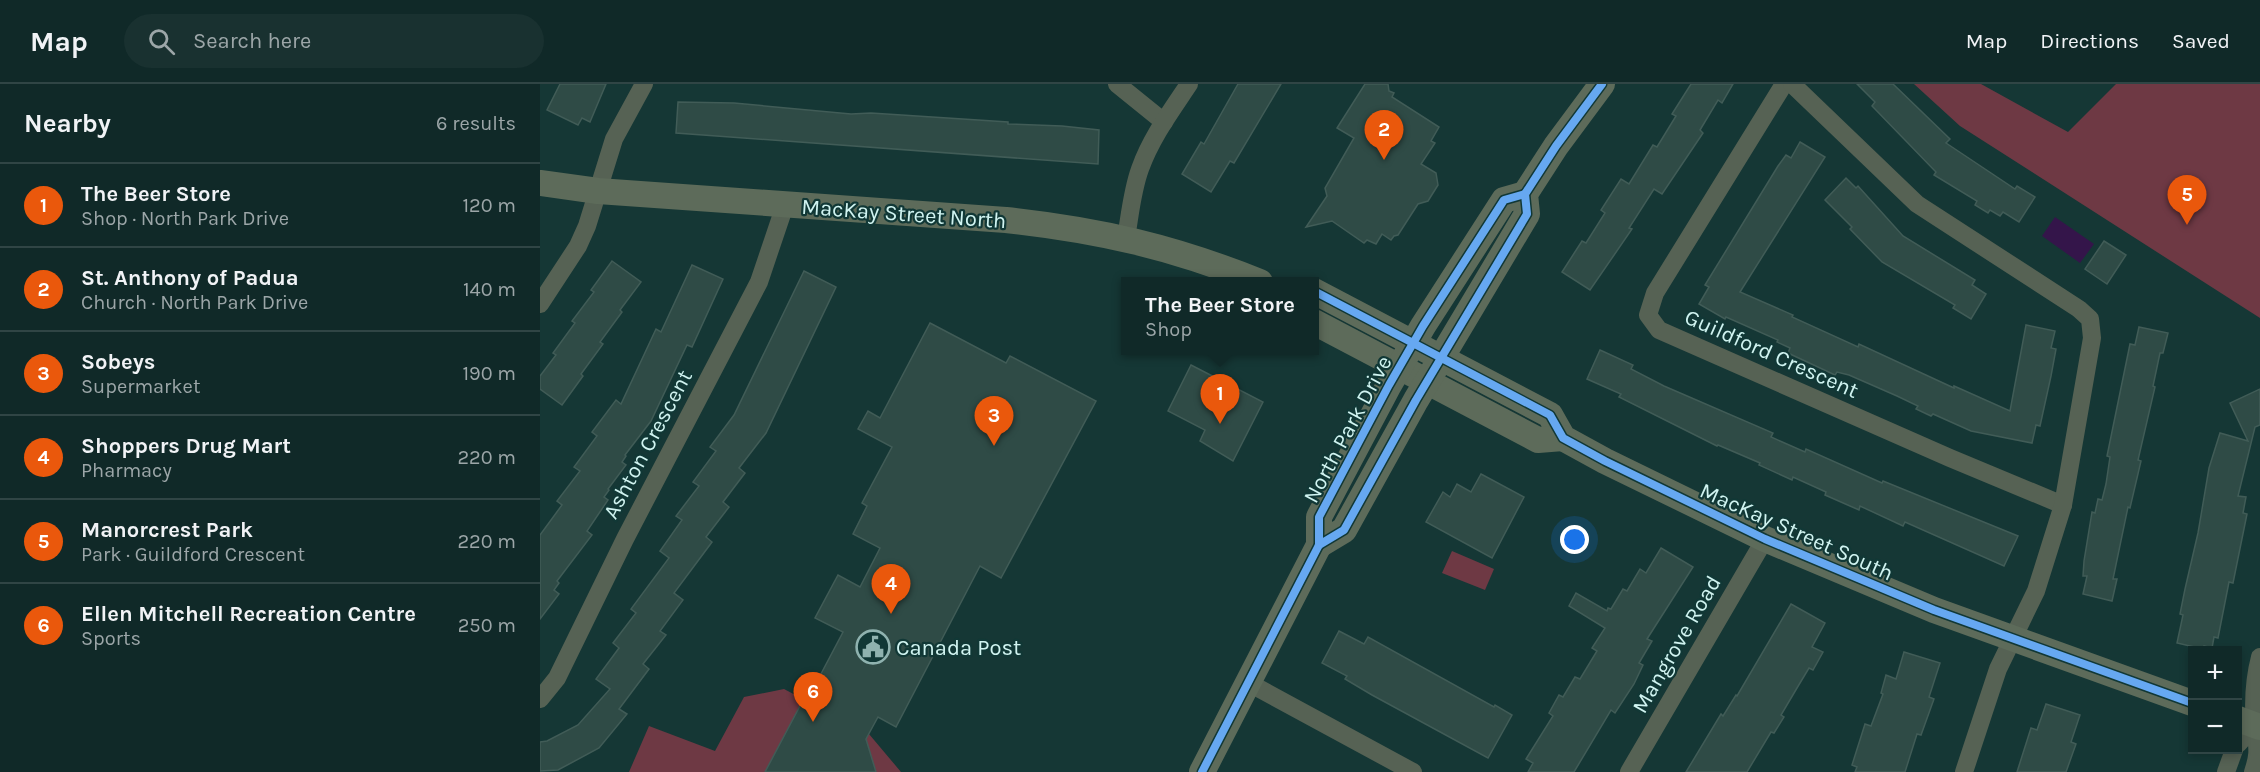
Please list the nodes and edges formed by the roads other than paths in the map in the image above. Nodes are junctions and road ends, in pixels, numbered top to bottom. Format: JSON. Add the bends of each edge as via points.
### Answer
{"nodes":[{"id":1,"x":644,"y":84,"type":"edge"},
{"id":2,"x":1117,"y":84,"type":"edge"},
{"id":3,"x":1189,"y":84,"type":"edge"},
{"id":4,"x":1602,"y":84,"type":"edge"},
{"id":5,"x":1785,"y":84,"type":"edge"},
{"id":6,"x":1792,"y":84,"type":"edge"},
{"id":7,"x":1164,"y":122,"type":"junction"},
{"id":8,"x":540,"y":183,"type":"edge"},
{"id":9,"x":598,"y":191,"type":"junction"},
{"id":10,"x":1525,"y":194,"type":"junction"},
{"id":11,"x":785,"y":205,"type":"junction"},
{"id":12,"x":1126,"y":238,"type":"junction"},
{"id":13,"x":1247,"y":277,"type":"edge"},
{"id":14,"x":1319,"y":294,"type":"edge"},
{"id":15,"x":540,"y":304,"type":"edge"},
{"id":16,"x":1319,"y":325,"type":"edge"},
{"id":17,"x":1413,"y":344,"type":"junction"},
{"id":18,"x":1441,"y":358,"type":"junction"},
{"id":19,"x":1399,"y":367,"type":"junction"},
{"id":20,"x":1427,"y":381,"type":"junction"},
{"id":21,"x":1563,"y":438,"type":"junction"},
{"id":22,"x":2063,"y":505,"type":"junction"},
{"id":23,"x":1764,"y":539,"type":"junction"},
{"id":24,"x":1319,"y":545,"type":"junction"},
{"id":25,"x":2012,"y":639,"type":"junction"},
{"id":26,"x":2260,"y":657,"type":"edge"},
{"id":27,"x":1249,"y":683,"type":"junction"},
{"id":28,"x":540,"y":699,"type":"edge"},
{"id":29,"x":2188,"y":701,"type":"edge"},
{"id":30,"x":2247,"y":729,"type":"edge"},
{"id":31,"x":2233,"y":754,"type":"edge"},
{"id":32,"x":1202,"y":772,"type":"edge"},
{"id":33,"x":1413,"y":772,"type":"edge"},
{"id":34,"x":1629,"y":772,"type":"edge"},
{"id":35,"x":1964,"y":772,"type":"edge"},
{"id":36,"x":2226,"y":772,"type":"edge"},
{"id":37,"x":2253,"y":772,"type":"edge"}],
"edges":[{"from":1,"to":9,"type":"street","via":[[615,140]]},
{"from":2,"to":7,"type":"street"},
{"from":3,"to":7,"type":"street"},
{"from":4,"to":10,"type":"street","name":"North Park Drive"},
{"from":5,"to":22,"type":"street","name":"Guildford Crescent","via":[[1654,293],[1648,315],[1659,330]]},
{"from":6,"to":22,"type":"street","via":[[1917,204],[2079,309],[2090,320],[2092,338]]},
{"from":7,"to":12,"type":"street","via":[[1139,171]]},
{"from":8,"to":9,"type":"street","name":"MacKay Street North"},
{"from":9,"to":11,"type":"street","name":"MacKay Street North"},
{"from":9,"to":15,"type":"street","via":[[578,246]]},
{"from":10,"to":17,"type":"street","name":"North Park Drive","via":[[1504,200]]},
{"from":10,"to":18,"type":"street","name":"North Park Drive","via":[[1527,214]]},
{"from":11,"to":12,"type":"street","name":"MacKay Street North","via":[[1006,220]]},
{"from":11,"to":28,"type":"street","name":"Ashton Crescent","via":[[759,282],[557,678]]},
{"from":12,"to":13,"type":"street","name":"MacKay Street North","via":[[1192,256]]},
{"from":14,"to":17,"type":"street"},
{"from":16,"to":19,"type":"street"},
{"from":17,"to":18,"type":"street","name":"MacKay Street South"},
{"from":17,"to":19,"type":"street","name":"North Park Drive"},
{"from":18,"to":20,"type":"street","name":"North Park Drive"},
{"from":18,"to":21,"type":"street","name":"MacKay Street South","via":[[1550,415]]},
{"from":19,"to":20,"type":"street","name":"MacKay Street South"},
{"from":19,"to":24,"type":"street","name":"North Park Drive","via":[[1319,517]]},
{"from":20,"to":21,"type":"street","name":"MacKay Street South","via":[[1538,440]]},
{"from":20,"to":24,"type":"street","name":"North Park Drive","via":[[1344,530]]},
{"from":21,"to":23,"type":"street","name":"MacKay Street South"},
{"from":22,"to":25,"type":"street","via":[[2036,591]]},
{"from":23,"to":25,"type":"street","name":"MacKay Street South"},
{"from":23,"to":34,"type":"street","name":"Mangrove Road"},
{"from":24,"to":27,"type":"street","name":"North Park Drive"},
{"from":25,"to":29,"type":"street","name":"MacKay Street South"},
{"from":25,"to":35,"type":"street"},
{"from":26,"to":30,"type":"street"},
{"from":27,"to":32,"type":"street","name":"North Park Drive"},
{"from":27,"to":33,"type":"street"},
{"from":30,"to":37,"type":"street","via":[[2259,755]]},
{"from":31,"to":36,"type":"street"}]}
